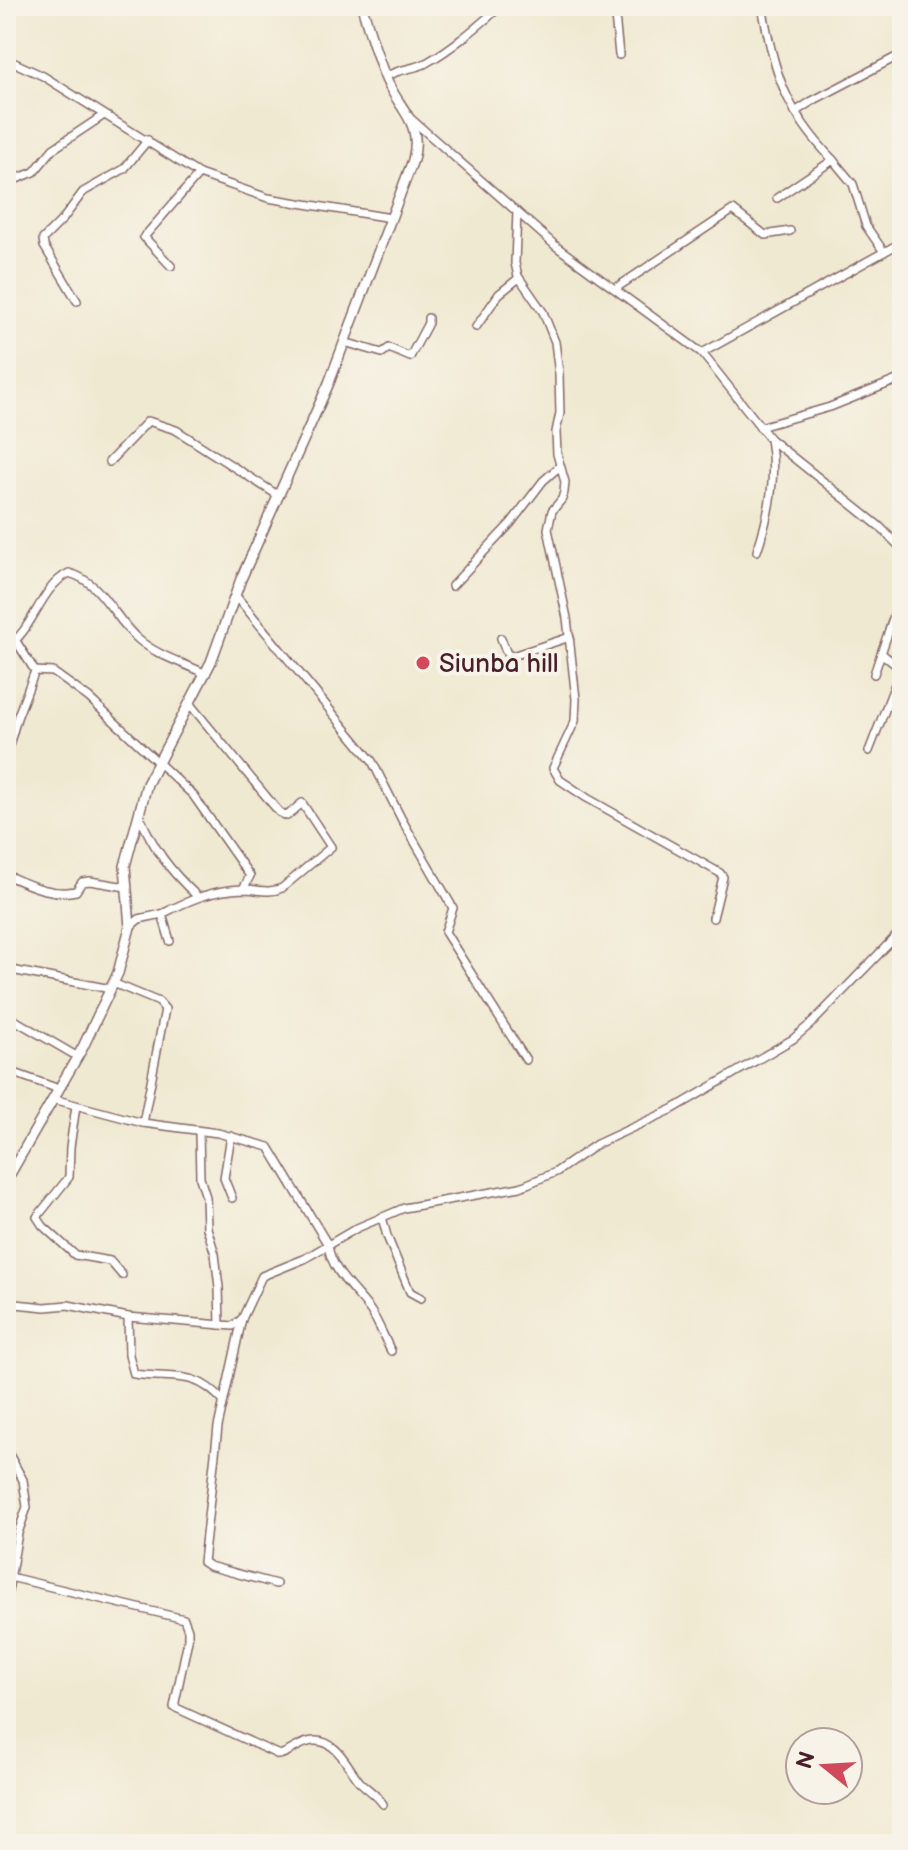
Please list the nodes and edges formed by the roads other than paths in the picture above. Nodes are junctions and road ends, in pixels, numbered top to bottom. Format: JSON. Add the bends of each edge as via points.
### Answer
{"nodes":[{"id":1,"x":362,"y":6,"type":"edge"},
{"id":2,"x":501,"y":6,"type":"edge"},
{"id":3,"x":614,"y":6,"type":"edge"},
{"id":4,"x":762,"y":6,"type":"edge"},
{"id":5,"x":902,"y":54,"type":"edge"},
{"id":6,"x":619,"y":55,"type":"dead end"},
{"id":7,"x":6,"y":59,"type":"edge"},
{"id":8,"x":385,"y":77,"type":"junction"},
{"id":9,"x":795,"y":112,"type":"junction"},
{"id":10,"x":104,"y":115,"type":"junction"},
{"id":11,"x":410,"y":118,"type":"junction"},
{"id":12,"x":148,"y":140,"type":"junction"},
{"id":13,"x":833,"y":160,"type":"junction"},
{"id":14,"x":199,"y":174,"type":"junction"},
{"id":15,"x":14,"y":180,"type":"dead end"},
{"id":16,"x":777,"y":198,"type":"dead end"},
{"id":17,"x":517,"y":212,"type":"junction"},
{"id":18,"x":391,"y":218,"type":"junction"},
{"id":19,"x":790,"y":231,"type":"dead end"},
{"id":20,"x":902,"y":242,"type":"edge"},
{"id":21,"x":884,"y":252,"type":"junction"},
{"id":22,"x":171,"y":266,"type":"dead end"},
{"id":23,"x":519,"y":278,"type":"junction"},
{"id":24,"x":616,"y":288,"type":"junction"},
{"id":25,"x":77,"y":301,"type":"dead end"},
{"id":26,"x":428,"y":318,"type":"dead end"},
{"id":27,"x":476,"y":327,"type":"dead end"},
{"id":28,"x":344,"y":342,"type":"junction"},
{"id":29,"x":702,"y":353,"type":"junction"},
{"id":30,"x":902,"y":378,"type":"edge"},
{"id":31,"x":760,"y":427,"type":"junction"},
{"id":32,"x":770,"y":439,"type":"junction"},
{"id":33,"x":109,"y":462,"type":"dead end"},
{"id":34,"x":560,"y":466,"type":"junction"},
{"id":35,"x":279,"y":496,"type":"junction"},
{"id":36,"x":902,"y":549,"type":"edge"},
{"id":37,"x":757,"y":551,"type":"dead end"},
{"id":38,"x":452,"y":586,"type":"dead end"},
{"id":39,"x":902,"y":592,"type":"edge"},
{"id":40,"x":236,"y":596,"type":"junction"},
{"id":41,"x":570,"y":637,"type":"junction"},
{"id":42,"x":501,"y":638,"type":"dead end"},
{"id":43,"x":16,"y":641,"type":"junction"},
{"id":44,"x":6,"y":647,"type":"edge"},
{"id":45,"x":881,"y":653,"type":"junction"},
{"id":46,"x":35,"y":671,"type":"junction"},
{"id":47,"x":206,"y":674,"type":"junction"},
{"id":48,"x":874,"y":674,"type":"dead end"},
{"id":49,"x":189,"y":703,"type":"junction"},
{"id":50,"x":869,"y":751,"type":"dead end"},
{"id":51,"x":157,"y":764,"type":"junction"},
{"id":52,"x":6,"y":788,"type":"edge"},
{"id":53,"x":139,"y":815,"type":"junction"},
{"id":54,"x":6,"y":875,"type":"edge"},
{"id":55,"x":126,"y":887,"type":"junction"},
{"id":56,"x":243,"y":889,"type":"junction"},
{"id":57,"x":197,"y":896,"type":"junction"},
{"id":58,"x":162,"y":914,"type":"junction"},
{"id":59,"x":713,"y":918,"type":"dead end"},
{"id":60,"x":130,"y":927,"type":"junction"},
{"id":61,"x":902,"y":930,"type":"edge"},
{"id":62,"x":170,"y":941,"type":"dead end"},
{"id":63,"x":6,"y":969,"type":"edge"},
{"id":64,"x":112,"y":986,"type":"junction"},
{"id":65,"x":6,"y":1015,"type":"edge"},
{"id":66,"x":78,"y":1057,"type":"junction"},
{"id":67,"x":526,"y":1060,"type":"dead end"},
{"id":68,"x":6,"y":1070,"type":"edge"},
{"id":69,"x":59,"y":1089,"type":"junction"},
{"id":70,"x":53,"y":1099,"type":"junction"},
{"id":71,"x":76,"y":1106,"type":"junction"},
{"id":72,"x":143,"y":1123,"type":"junction"},
{"id":73,"x":199,"y":1131,"type":"junction"},
{"id":74,"x":231,"y":1136,"type":"junction"},
{"id":75,"x":6,"y":1181,"type":"edge"},
{"id":76,"x":232,"y":1198,"type":"dead end"},
{"id":77,"x":382,"y":1217,"type":"junction"},
{"id":78,"x":328,"y":1245,"type":"junction"},
{"id":79,"x":122,"y":1275,"type":"dead end"},
{"id":80,"x":421,"y":1298,"type":"dead end"},
{"id":81,"x":6,"y":1303,"type":"edge"},
{"id":82,"x":128,"y":1317,"type":"junction"},
{"id":83,"x":242,"y":1319,"type":"junction"},
{"id":84,"x":220,"y":1325,"type":"junction"},
{"id":85,"x":391,"y":1351,"type":"dead end"},
{"id":86,"x":223,"y":1401,"type":"junction"},
{"id":87,"x":6,"y":1449,"type":"edge"},
{"id":88,"x":10,"y":1577,"type":"junction"},
{"id":89,"x":276,"y":1584,"type":"dead end"},
{"id":90,"x":6,"y":1603,"type":"edge"},
{"id":91,"x":383,"y":1804,"type":"dead end"}],
"edges":[{"from":1,"to":8,"type":"street"},
{"from":2,"to":8,"type":"street","via":[[428,62]]},
{"from":3,"to":6,"type":"street"},
{"from":4,"to":9,"type":"street","via":[[780,82]]},
{"from":5,"to":9,"type":"street"},
{"from":7,"to":10,"type":"street"},
{"from":8,"to":11,"type":"street"},
{"from":9,"to":13,"type":"street"},
{"from":10,"to":12,"type":"street"},
{"from":10,"to":15,"type":"street","via":[[53,149],[34,172]]},
{"from":11,"to":17,"type":"street"},
{"from":11,"to":18,"type":"street","via":[[415,151]]},
{"from":12,"to":14,"type":"street"},
{"from":12,"to":25,"type":"street","via":[[124,169],[83,192],[43,239]]},
{"from":13,"to":16,"type":"street"},
{"from":13,"to":21,"type":"street","via":[[853,184],[863,218]]},
{"from":14,"to":18,"type":"street","via":[[268,198]]},
{"from":14,"to":22,"type":"street","via":[[144,237]]},
{"from":17,"to":23,"type":"street"},
{"from":17,"to":24,"type":"street"},
{"from":18,"to":28,"type":"street"},
{"from":19,"to":24,"type":"street","via":[[765,235],[733,210]]},
{"from":20,"to":21,"type":"street"},
{"from":21,"to":29,"type":"street"},
{"from":23,"to":27,"type":"street","via":[[499,294]]},
{"from":23,"to":34,"type":"street","via":[[543,312],[555,342]]},
{"from":24,"to":29,"type":"street"},
{"from":26,"to":28,"type":"street","via":[[410,357],[389,348],[376,353]]},
{"from":28,"to":35,"type":"street"},
{"from":29,"to":31,"type":"street"},
{"from":30,"to":31,"type":"street"},
{"from":31,"to":32,"type":"street"},
{"from":32,"to":36,"type":"street"},
{"from":32,"to":37,"type":"street","via":[[768,521]]},
{"from":33,"to":35,"type":"street","via":[[148,421],[176,430]]},
{"from":34,"to":38,"type":"street"},
{"from":34,"to":41,"type":"street","via":[[564,492],[548,529]]},
{"from":35,"to":40,"type":"street"},
{"from":39,"to":45,"type":"street"},
{"from":40,"to":47,"type":"street"},
{"from":40,"to":67,"type":"street","via":[[372,761],[453,908],[445,932]]},
{"from":41,"to":42,"type":"street","via":[[512,656]]},
{"from":41,"to":59,"type":"street","via":[[575,721],[553,768],[560,780],[587,798],[720,873],[724,884]]},
{"from":43,"to":44,"type":"street"},
{"from":43,"to":46,"type":"street"},
{"from":43,"to":47,"type":"street","via":[[52,588],[69,573],[92,583],[150,649]]},
{"from":45,"to":48,"type":"street"},
{"from":45,"to":50,"type":"street","via":[[901,669]]},
{"from":46,"to":51,"type":"street","via":[[53,672],[89,698]]},
{"from":46,"to":52,"type":"street","via":[[8,749]]},
{"from":47,"to":49,"type":"street"},
{"from":49,"to":51,"type":"street"},
{"from":49,"to":56,"type":"street","via":[[279,812],[287,816],[302,803],[331,847],[274,892]]},
{"from":51,"to":53,"type":"street"},
{"from":51,"to":56,"type":"street","via":[[193,795],[237,855],[250,876]]},
{"from":53,"to":55,"type":"street","via":[[125,866]]},
{"from":53,"to":57,"type":"street","via":[[153,847]]},
{"from":54,"to":55,"type":"street","via":[[64,893],[90,881]]},
{"from":55,"to":60,"type":"street"},
{"from":56,"to":57,"type":"street"},
{"from":57,"to":58,"type":"street"},
{"from":58,"to":60,"type":"street","via":[[139,919]]},
{"from":58,"to":62,"type":"street"},
{"from":60,"to":64,"type":"street"},
{"from":61,"to":77,"type":"street","via":[[793,1039],[673,1109],[597,1144],[536,1183],[424,1203]]},
{"from":63,"to":64,"type":"street"},
{"from":64,"to":66,"type":"street"},
{"from":64,"to":72,"type":"street","via":[[159,1002],[165,1009]]},
{"from":65,"to":66,"type":"street"},
{"from":66,"to":69,"type":"street"},
{"from":68,"to":69,"type":"street"},
{"from":69,"to":70,"type":"street"},
{"from":70,"to":71,"type":"street"},
{"from":70,"to":75,"type":"street"},
{"from":71,"to":72,"type":"street"},
{"from":71,"to":79,"type":"street","via":[[69,1177],[37,1217],[75,1255],[110,1261]]},
{"from":72,"to":73,"type":"street"},
{"from":73,"to":74,"type":"street"},
{"from":73,"to":84,"type":"street","via":[[200,1178],[218,1276]]},
{"from":74,"to":76,"type":"street","via":[[224,1178]]},
{"from":74,"to":78,"type":"street","via":[[271,1149]]},
{"from":77,"to":78,"type":"street"},
{"from":77,"to":80,"type":"street","via":[[410,1292]]},
{"from":78,"to":83,"type":"street","via":[[266,1273]]},
{"from":78,"to":85,"type":"street","via":[[329,1255],[371,1312]]},
{"from":81,"to":82,"type":"street","via":[[68,1305]]},
{"from":82,"to":84,"type":"street"},
{"from":82,"to":86,"type":"street","via":[[134,1374],[202,1382]]},
{"from":83,"to":84,"type":"street","via":[[233,1326]]},
{"from":83,"to":86,"type":"street"},
{"from":86,"to":89,"type":"street","via":[[203,1562]]},
{"from":87,"to":88,"type":"street","via":[[23,1480],[27,1507]]},
{"from":88,"to":90,"type":"street"},
{"from":88,"to":91,"type":"street","via":[[184,1619],[188,1640],[174,1707],[279,1755],[305,1742],[326,1743]]}]}
